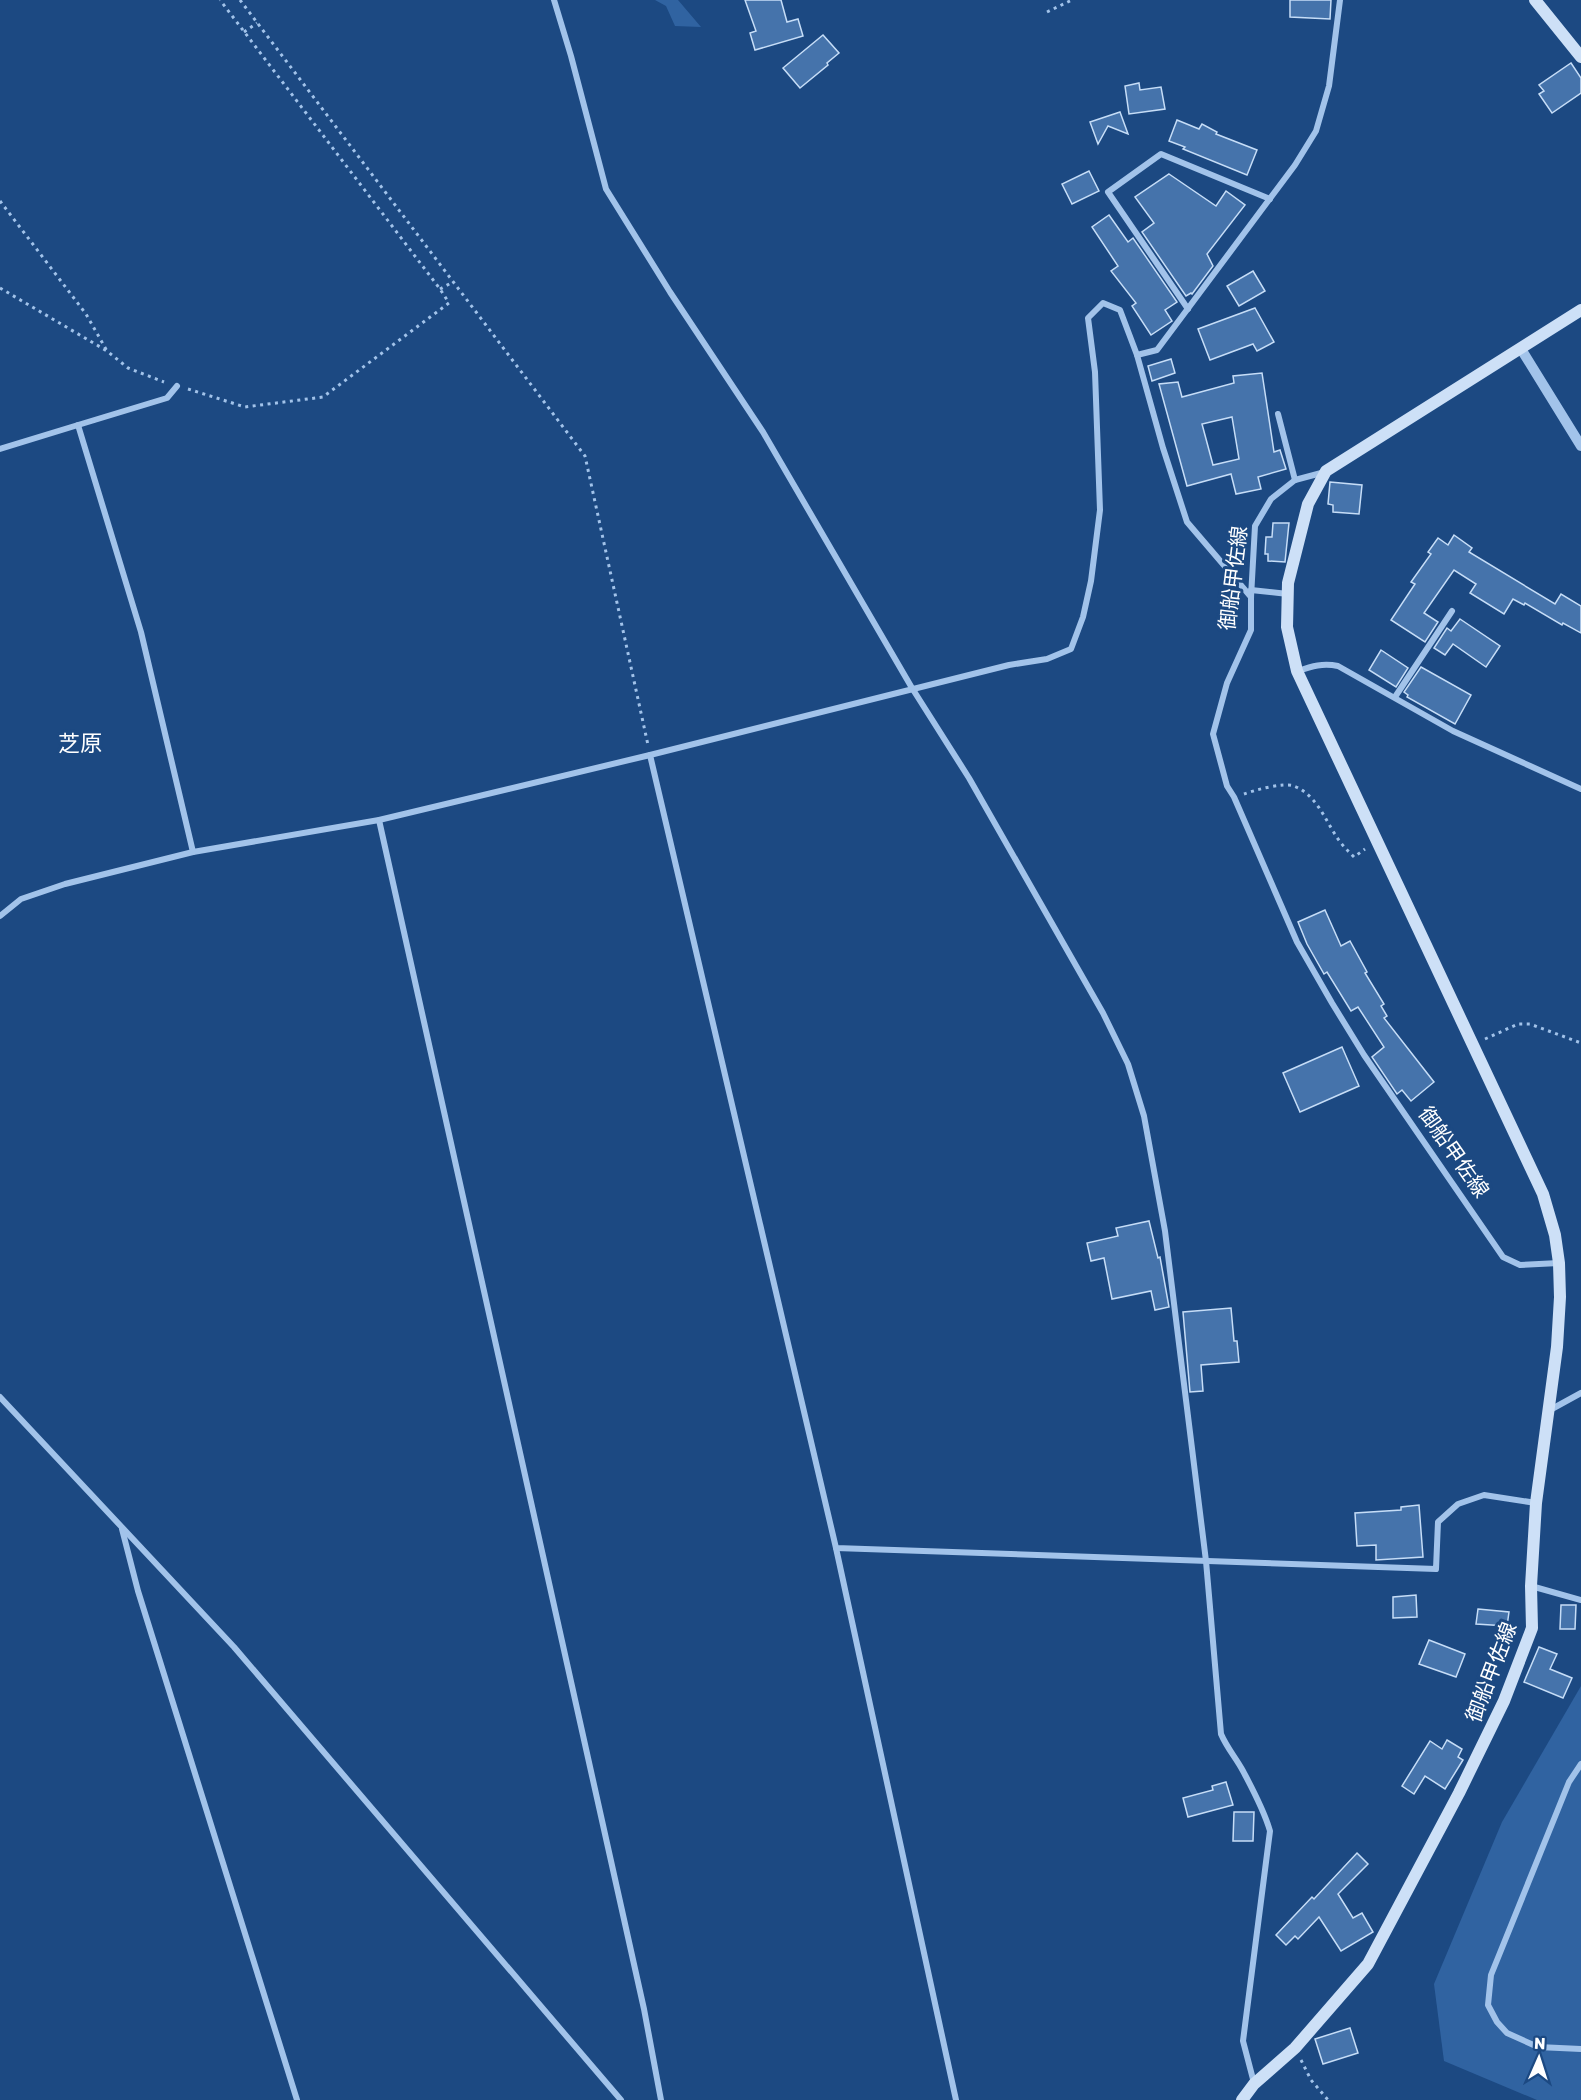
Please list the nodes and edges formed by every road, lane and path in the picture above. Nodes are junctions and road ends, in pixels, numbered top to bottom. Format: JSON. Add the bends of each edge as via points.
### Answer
{"nodes":[{"id":1,"x":220,"y":0,"type":"edge"},
{"id":2,"x":240,"y":0,"type":"edge"},
{"id":3,"x":554,"y":0,"type":"edge"},
{"id":4,"x":1072,"y":0,"type":"edge"},
{"id":5,"x":1340,"y":0,"type":"edge"},
{"id":6,"x":1535,"y":0,"type":"edge"},
{"id":7,"x":1047,"y":12,"type":"dead end"},
{"id":8,"x":257,"y":23,"type":"junction"},
{"id":9,"x":244,"y":32,"type":"junction"},
{"id":10,"x":1581,"y":57,"type":"edge"},
{"id":11,"x":1270,"y":199,"type":"junction"},
{"id":12,"x":0,"y":201,"type":"edge"},
{"id":13,"x":453,"y":282,"type":"junction"},
{"id":14,"x":0,"y":288,"type":"edge"},
{"id":15,"x":440,"y":289,"type":"junction"},
{"id":16,"x":1188,"y":309,"type":"junction"},
{"id":17,"x":1581,"y":310,"type":"edge"},
{"id":18,"x":1521,"y":348,"type":"junction"},
{"id":19,"x":107,"y":351,"type":"junction"},
{"id":20,"x":1137,"y":355,"type":"junction"},
{"id":21,"x":177,"y":386,"type":"junction"},
{"id":22,"x":1278,"y":414,"type":"dead end"},
{"id":23,"x":78,"y":425,"type":"junction"},
{"id":24,"x":1581,"y":446,"type":"edge"},
{"id":25,"x":0,"y":449,"type":"edge"},
{"id":26,"x":1326,"y":471,"type":"junction"},
{"id":27,"x":1295,"y":480,"type":"junction"},
{"id":28,"x":1251,"y":593,"type":"junction"},
{"id":29,"x":1288,"y":594,"type":"junction"},
{"id":30,"x":1452,"y":611,"type":"dead end"},
{"id":31,"x":1297,"y":671,"type":"junction"},
{"id":32,"x":912,"y":688,"type":"junction"},
{"id":33,"x":1395,"y":697,"type":"junction"},
{"id":34,"x":650,"y":755,"type":"junction"},
{"id":35,"x":1581,"y":789,"type":"edge"},
{"id":36,"x":1234,"y":797,"type":"junction"},
{"id":37,"x":379,"y":820,"type":"junction"},
{"id":38,"x":1377,"y":842,"type":"junction"},
{"id":39,"x":193,"y":852,"type":"junction"},
{"id":40,"x":0,"y":916,"type":"edge"},
{"id":41,"x":1581,"y":1043,"type":"edge"},
{"id":42,"x":1473,"y":1045,"type":"junction"},
{"id":43,"x":1559,"y":1263,"type":"junction"},
{"id":44,"x":1581,"y":1393,"type":"edge"},
{"id":45,"x":1,"y":1400,"type":"edge"},
{"id":46,"x":1547,"y":1412,"type":"junction"},
{"id":47,"x":1536,"y":1503,"type":"junction"},
{"id":48,"x":122,"y":1528,"type":"junction"},
{"id":49,"x":836,"y":1548,"type":"junction"},
{"id":50,"x":1206,"y":1561,"type":"junction"},
{"id":51,"x":1531,"y":1586,"type":"junction"},
{"id":52,"x":1581,"y":1600,"type":"edge"},
{"id":53,"x":1581,"y":1764,"type":"edge"},
{"id":54,"x":1295,"y":2048,"type":"junction"},
{"id":55,"x":1581,"y":2049,"type":"edge"},
{"id":56,"x":1254,"y":2084,"type":"junction"},
{"id":57,"x":297,"y":2100,"type":"edge"},
{"id":58,"x":621,"y":2100,"type":"edge"},
{"id":59,"x":661,"y":2100,"type":"edge"},
{"id":60,"x":956,"y":2100,"type":"edge"},
{"id":61,"x":1242,"y":2100,"type":"edge"},
{"id":62,"x":1328,"y":2100,"type":"edge"}],
"edges":[{"from":1,"to":9,"type":"path"},
{"from":2,"to":8,"type":"path"},
{"from":3,"to":32,"type":"street","via":[[606,189],[763,432]]},
{"from":4,"to":7,"type":"path"},
{"from":5,"to":11,"type":"street","via":[[1329,86],[1316,131]]},
{"from":6,"to":10,"type":"main road"},
{"from":8,"to":9,"type":"path"},
{"from":8,"to":13,"type":"path"},
{"from":9,"to":15,"type":"path"},
{"from":11,"to":16,"type":"street"},
{"from":11,"to":16,"type":"street","via":[[1161,154],[1108,192]]},
{"from":12,"to":19,"type":"path","via":[[86,314]]},
{"from":13,"to":15,"type":"path"},
{"from":13,"to":34,"type":"path","via":[[585,456]]},
{"from":14,"to":19,"type":"path"},
{"from":15,"to":21,"type":"path","via":[[449,303],[323,397],[245,407]]},
{"from":16,"to":20,"type":"street","via":[[1157,350]]},
{"from":17,"to":18,"type":"main road","name":"御船甲佐線"},
{"from":18,"to":24,"type":"street"},
{"from":18,"to":26,"type":"main road","name":"御船甲佐線"},
{"from":19,"to":21,"type":"path","via":[[128,368]]},
{"from":20,"to":28,"type":"street","via":[[1187,522]]},
{"from":20,"to":32,"type":"street","via":[[1120,310],[1103,303],[1088,318],[1095,372],[1100,510],[1091,581],[1071,649],[1047,659]]},
{"from":21,"to":23,"type":"street","via":[[167,398]]},
{"from":22,"to":27,"type":"street"},
{"from":23,"to":25,"type":"street"},
{"from":23,"to":39,"type":"street","via":[[141,632]]},
{"from":26,"to":27,"type":"street","name":"御船甲佐線"},
{"from":26,"to":29,"type":"main road","via":[[1308,504]]},
{"from":27,"to":28,"type":"street","name":"御船甲佐線","via":[[1271,499],[1255,526]]},
{"from":28,"to":29,"type":"street"},
{"from":28,"to":36,"type":"street","name":"御船甲佐線","via":[[1251,630],[1227,682],[1213,734],[1227,786]]},
{"from":29,"to":31,"type":"main road","via":[[1287,627]]},
{"from":30,"to":33,"type":"street"},
{"from":31,"to":33,"type":"street","via":[[1314,665],[1338,666]]},
{"from":31,"to":38,"type":"main road"},
{"from":32,"to":34,"type":"street"},
{"from":32,"to":50,"type":"street","via":[[969,778],[1128,1064],[1144,1116],[1165,1231]]},
{"from":33,"to":35,"type":"street","via":[[1453,731]]},
{"from":34,"to":37,"type":"street"},
{"from":34,"to":49,"type":"street"},
{"from":36,"to":38,"type":"path","via":[[1258,788],[1293,785],[1311,798],[1353,856]]},
{"from":36,"to":43,"type":"street","name":"御船甲佐線","via":[[1297,942],[1332,1003],[1503,1257],[1520,1265]]},
{"from":37,"to":39,"type":"street"},
{"from":37,"to":59,"type":"street","via":[[639,1986]]},
{"from":38,"to":42,"type":"main road"},
{"from":39,"to":40,"type":"street","via":[[65,884],[21,899]]},
{"from":41,"to":42,"type":"path","via":[[1530,1024],[1518,1024]]},
{"from":42,"to":43,"type":"main road","via":[[1543,1194]]},
{"from":43,"to":46,"type":"main road","name":"御船甲佐線","via":[[1557,1347]]},
{"from":44,"to":46,"type":"street"},
{"from":45,"to":48,"type":"street"},
{"from":46,"to":47,"type":"main road","name":"御船甲佐線"},
{"from":47,"to":50,"type":"street","via":[[1484,1495],[1458,1504],[1438,1522],[1436,1569]]},
{"from":47,"to":51,"type":"main road","name":"御船甲佐線"},
{"from":48,"to":57,"type":"street","via":[[138,1591]]},
{"from":48,"to":58,"type":"street","via":[[234,1647]]},
{"from":49,"to":50,"type":"street"},
{"from":49,"to":60,"type":"street"},
{"from":50,"to":56,"type":"street","via":[[1221,1734],[1270,1831],[1243,2041]]},
{"from":51,"to":52,"type":"street"},
{"from":51,"to":54,"type":"main road","name":"御船甲佐線","via":[[1532,1628],[1504,1701],[1459,1793],[1368,1964]]},
{"from":53,"to":55,"type":"street","via":[[1569,1782],[1491,1975],[1488,2005],[1507,2033],[1538,2047]]},
{"from":54,"to":56,"type":"main road","name":"御船甲佐線"},
{"from":54,"to":62,"type":"path","via":[[1311,2080]]},
{"from":56,"to":61,"type":"main road","name":"御船甲佐線"}]}
